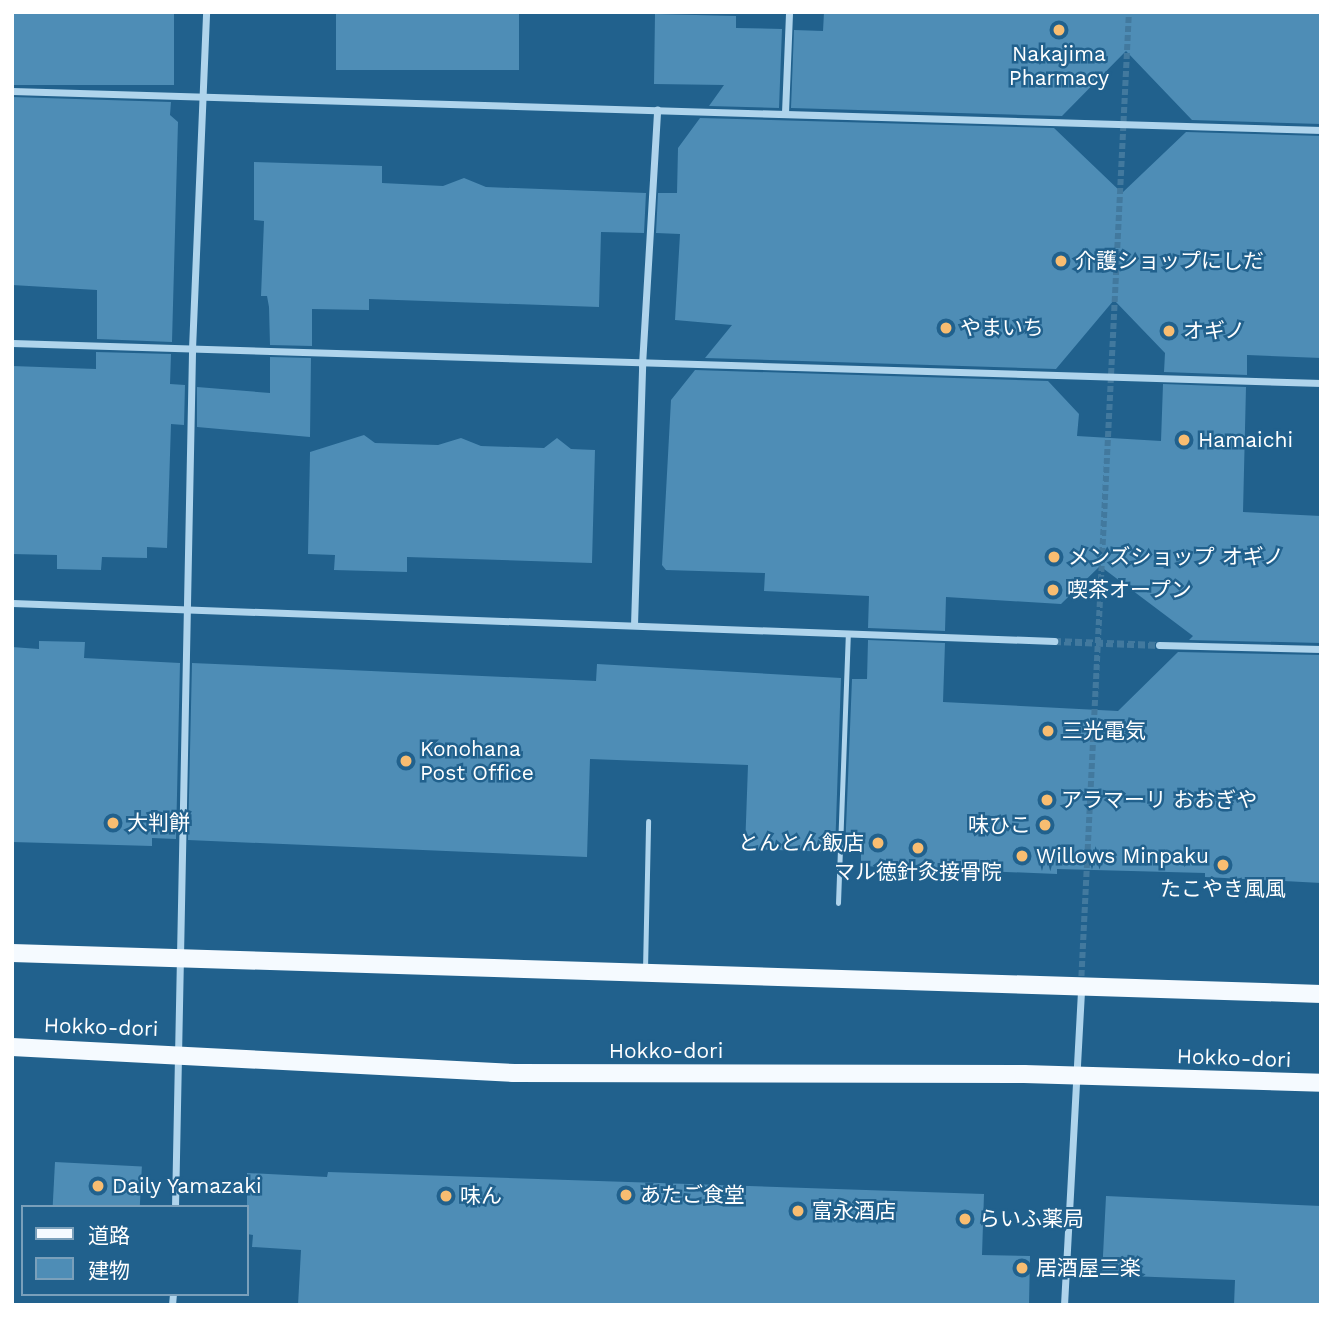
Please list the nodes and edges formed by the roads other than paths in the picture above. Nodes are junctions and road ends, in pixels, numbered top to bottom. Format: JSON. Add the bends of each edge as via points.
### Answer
{"nodes":[{"id":1,"x":206,"y":12,"type":"edge"},
{"id":2,"x":789,"y":12,"type":"edge"},
{"id":3,"x":12,"y":90,"type":"edge"},
{"id":4,"x":204,"y":97,"type":"junction"},
{"id":5,"x":657,"y":109,"type":"junction"},
{"id":6,"x":785,"y":113,"type":"junction"},
{"id":7,"x":1321,"y":130,"type":"edge"},
{"id":8,"x":12,"y":343,"type":"edge"},
{"id":9,"x":192,"y":349,"type":"junction"},
{"id":10,"x":642,"y":365,"type":"junction"},
{"id":11,"x":1321,"y":383,"type":"edge"},
{"id":12,"x":12,"y":603,"type":"edge"},
{"id":13,"x":187,"y":609,"type":"junction"},
{"id":14,"x":634,"y":625,"type":"junction"},
{"id":15,"x":848,"y":633,"type":"junction"},
{"id":16,"x":1054,"y":642,"type":"tunnel mouth"},
{"id":17,"x":1159,"y":645,"type":"tunnel mouth"},
{"id":18,"x":1321,"y":649,"type":"edge"},
{"id":19,"x":648,"y":821,"type":"dead end"},
{"id":20,"x":838,"y":903,"type":"dead end"},
{"id":21,"x":12,"y":953,"type":"edge"},
{"id":22,"x":181,"y":958,"type":"junction"},
{"id":23,"x":645,"y":973,"type":"junction"},
{"id":24,"x":1081,"y":987,"type":"junction"},
{"id":25,"x":1321,"y":994,"type":"edge"},
{"id":26,"x":12,"y":1047,"type":"edge"},
{"id":27,"x":180,"y":1054,"type":"junction"},
{"id":28,"x":1077,"y":1077,"type":"junction"},
{"id":29,"x":1321,"y":1083,"type":"edge"},
{"id":30,"x":175,"y":1205,"type":"edge"},
{"id":31,"x":1064,"y":1305,"type":"edge"}],
"edges":[{"from":1,"to":4,"type":"street"},
{"from":2,"to":6,"type":"street"},
{"from":3,"to":4,"type":"street"},
{"from":4,"to":5,"type":"street"},
{"from":4,"to":9,"type":"street"},
{"from":5,"to":6,"type":"street"},
{"from":5,"to":10,"type":"street"},
{"from":6,"to":7,"type":"street"},
{"from":8,"to":9,"type":"street"},
{"from":9,"to":10,"type":"street"},
{"from":9,"to":13,"type":"street"},
{"from":10,"to":11,"type":"street","via":[[1114,373]]},
{"from":10,"to":14,"type":"street"},
{"from":12,"to":13,"type":"street"},
{"from":13,"to":14,"type":"street"},
{"from":13,"to":22,"type":"street"},
{"from":14,"to":15,"type":"street"},
{"from":15,"to":16,"type":"street"},
{"from":15,"to":20,"type":"lane"},
{"from":17,"to":18,"type":"street"},
{"from":19,"to":23,"type":"lane"},
{"from":21,"to":22,"type":"main road"},
{"from":22,"to":23,"type":"main road"},
{"from":22,"to":27,"type":"street"},
{"from":23,"to":24,"type":"main road"},
{"from":24,"to":25,"type":"main road"},
{"from":24,"to":28,"type":"street"},
{"from":26,"to":27,"type":"main road","name":"Hokko-dori"},
{"from":27,"to":28,"type":"main road","name":"Hokko-dori","via":[[514,1073]]},
{"from":27,"to":30,"type":"street"},
{"from":28,"to":29,"type":"main road","name":"Hokko-dori"},
{"from":28,"to":31,"type":"street"}]}
